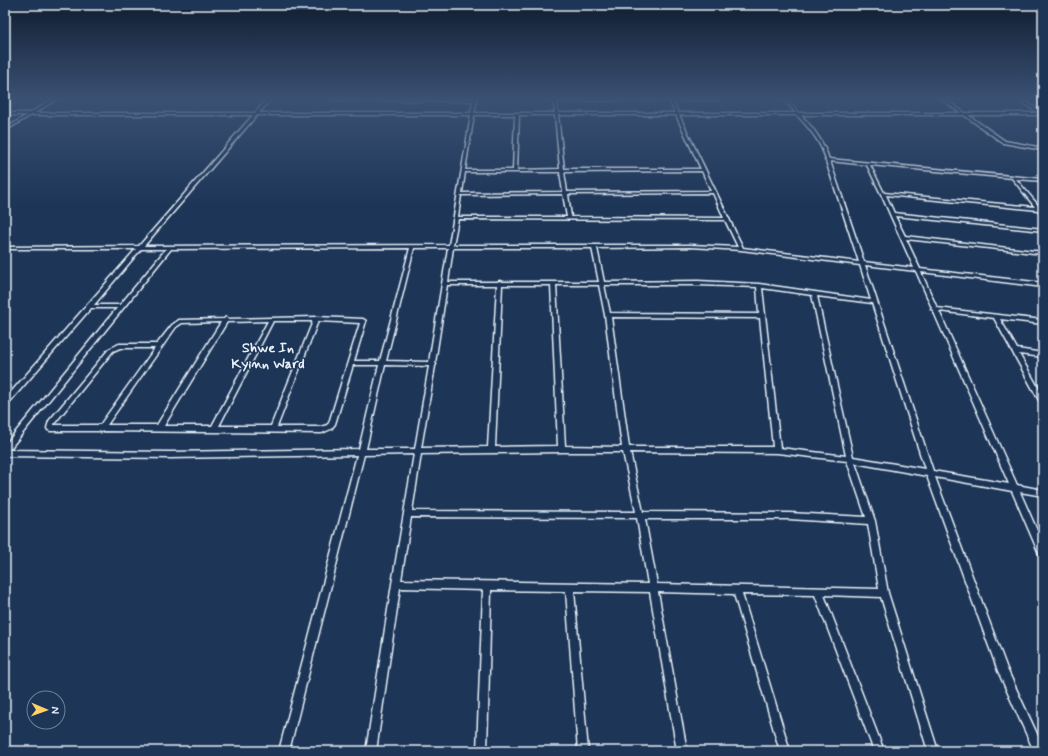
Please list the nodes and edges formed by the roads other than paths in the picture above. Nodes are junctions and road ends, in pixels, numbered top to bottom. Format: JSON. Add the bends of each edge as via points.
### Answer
{"nodes":[{"id":1,"x":239,"y":134,"type":"edge"},
{"id":2,"x":470,"y":134,"type":"edge"},
{"id":3,"x":516,"y":134,"type":"edge"},
{"id":4,"x":559,"y":134,"type":"edge"},
{"id":5,"x":686,"y":134,"type":"edge"},
{"id":6,"x":815,"y":134,"type":"edge"},
{"id":7,"x":993,"y":134,"type":"edge"},
{"id":8,"x":1043,"y":149,"type":"edge"},
{"id":9,"x":827,"y":160,"type":"junction"},
{"id":10,"x":868,"y":164,"type":"junction"},
{"id":11,"x":465,"y":170,"type":"junction"},
{"id":12,"x":515,"y":170,"type":"junction"},
{"id":13,"x":703,"y":170,"type":"junction"},
{"id":14,"x":562,"y":171,"type":"junction"},
{"id":15,"x":1013,"y":177,"type":"junction"},
{"id":16,"x":1043,"y":180,"type":"edge"},
{"id":17,"x":713,"y":192,"type":"junction"},
{"id":18,"x":460,"y":194,"type":"junction"},
{"id":19,"x":565,"y":194,"type":"junction"},
{"id":20,"x":883,"y":194,"type":"junction"},
{"id":21,"x":1039,"y":209,"type":"junction"},
{"id":22,"x":894,"y":214,"type":"junction"},
{"id":23,"x":1043,"y":214,"type":"edge"},
{"id":24,"x":456,"y":218,"type":"junction"},
{"id":25,"x":570,"y":218,"type":"junction"},
{"id":26,"x":726,"y":219,"type":"junction"},
{"id":27,"x":1043,"y":230,"type":"edge"},
{"id":28,"x":903,"y":237,"type":"junction"},
{"id":29,"x":594,"y":246,"type":"junction"},
{"id":30,"x":5,"y":248,"type":"edge"},
{"id":31,"x":141,"y":248,"type":"junction"},
{"id":32,"x":169,"y":248,"type":"junction"},
{"id":33,"x":412,"y":248,"type":"junction"},
{"id":34,"x":452,"y":248,"type":"junction"},
{"id":35,"x":741,"y":250,"type":"junction"},
{"id":36,"x":1043,"y":253,"type":"edge"},
{"id":37,"x":862,"y":263,"type":"junction"},
{"id":38,"x":916,"y":270,"type":"junction"},
{"id":39,"x":500,"y":282,"type":"junction"},
{"id":40,"x":602,"y":282,"type":"junction"},
{"id":41,"x":553,"y":283,"type":"junction"},
{"id":42,"x":446,"y":284,"type":"junction"},
{"id":43,"x":1043,"y":285,"type":"edge"},
{"id":44,"x":759,"y":286,"type":"junction"},
{"id":45,"x":814,"y":293,"type":"junction"},
{"id":46,"x":875,"y":302,"type":"junction"},
{"id":47,"x":90,"y":306,"type":"junction"},
{"id":48,"x":122,"y":307,"type":"junction"},
{"id":49,"x":934,"y":309,"type":"junction"},
{"id":50,"x":608,"y":315,"type":"junction"},
{"id":51,"x":762,"y":316,"type":"junction"},
{"id":52,"x":996,"y":317,"type":"junction"},
{"id":53,"x":226,"y":319,"type":"junction"},
{"id":54,"x":272,"y":319,"type":"junction"},
{"id":55,"x":316,"y":319,"type":"junction"},
{"id":56,"x":1043,"y":322,"type":"edge"},
{"id":57,"x":160,"y":346,"type":"junction"},
{"id":58,"x":1015,"y":351,"type":"junction"},
{"id":59,"x":1043,"y":355,"type":"edge"},
{"id":60,"x":351,"y":364,"type":"junction"},
{"id":61,"x":382,"y":364,"type":"junction"},
{"id":62,"x":433,"y":364,"type":"junction"},
{"id":63,"x":1040,"y":393,"type":"edge"},
{"id":64,"x":1043,"y":402,"type":"edge"},
{"id":65,"x":5,"y":403,"type":"edge"},
{"id":66,"x":159,"y":428,"type":"junction"},
{"id":67,"x":102,"y":429,"type":"junction"},
{"id":68,"x":214,"y":429,"type":"junction"},
{"id":69,"x":273,"y":429,"type":"junction"},
{"id":70,"x":562,"y":449,"type":"junction"},
{"id":71,"x":362,"y":450,"type":"junction"},
{"id":72,"x":419,"y":450,"type":"junction"},
{"id":73,"x":491,"y":450,"type":"junction"},
{"id":74,"x":626,"y":450,"type":"junction"},
{"id":75,"x":777,"y":450,"type":"junction"},
{"id":76,"x":5,"y":451,"type":"edge"},
{"id":77,"x":850,"y":460,"type":"junction"},
{"id":78,"x":930,"y":473,"type":"junction"},
{"id":79,"x":1013,"y":487,"type":"junction"},
{"id":80,"x":1043,"y":493,"type":"edge"},
{"id":81,"x":408,"y":514,"type":"junction"},
{"id":82,"x":640,"y":514,"type":"junction"},
{"id":83,"x":871,"y":521,"type":"junction"},
{"id":84,"x":1043,"y":553,"type":"edge"},
{"id":85,"x":396,"y":584,"type":"junction"},
{"id":86,"x":487,"y":586,"type":"junction"},
{"id":87,"x":652,"y":587,"type":"junction"},
{"id":88,"x":570,"y":588,"type":"junction"},
{"id":89,"x":737,"y":590,"type":"junction"},
{"id":90,"x":818,"y":591,"type":"junction"},
{"id":91,"x":884,"y":593,"type":"junction"},
{"id":92,"x":284,"y":751,"type":"edge"},
{"id":93,"x":371,"y":751,"type":"edge"},
{"id":94,"x":482,"y":751,"type":"edge"},
{"id":95,"x":584,"y":751,"type":"edge"},
{"id":96,"x":682,"y":751,"type":"edge"},
{"id":97,"x":785,"y":751,"type":"edge"},
{"id":98,"x":879,"y":751,"type":"edge"},
{"id":99,"x":933,"y":751,"type":"edge"},
{"id":100,"x":1039,"y":751,"type":"edge"}],
"edges":[{"from":1,"to":31,"type":"street"},
{"from":2,"to":11,"type":"street"},
{"from":3,"to":12,"type":"street"},
{"from":4,"to":14,"type":"street"},
{"from":5,"to":13,"type":"street"},
{"from":6,"to":9,"type":"street","via":[[824,148]]},
{"from":7,"to":8,"type":"street","via":[[1004,142]]},
{"from":9,"to":10,"type":"street"},
{"from":9,"to":37,"type":"street"},
{"from":10,"to":15,"type":"street"},
{"from":10,"to":20,"type":"street"},
{"from":11,"to":12,"type":"street"},
{"from":11,"to":18,"type":"street"},
{"from":12,"to":14,"type":"street"},
{"from":13,"to":14,"type":"street"},
{"from":13,"to":17,"type":"street"},
{"from":14,"to":19,"type":"street"},
{"from":15,"to":16,"type":"street"},
{"from":15,"to":21,"type":"street"},
{"from":17,"to":19,"type":"street"},
{"from":17,"to":26,"type":"street"},
{"from":18,"to":19,"type":"street"},
{"from":18,"to":24,"type":"street"},
{"from":19,"to":25,"type":"street"},
{"from":20,"to":21,"type":"street"},
{"from":20,"to":22,"type":"street"},
{"from":21,"to":23,"type":"street"},
{"from":22,"to":27,"type":"street"},
{"from":22,"to":28,"type":"street"},
{"from":24,"to":25,"type":"street"},
{"from":24,"to":34,"type":"street"},
{"from":25,"to":26,"type":"street"},
{"from":26,"to":35,"type":"street"},
{"from":28,"to":36,"type":"street"},
{"from":28,"to":38,"type":"street"},
{"from":29,"to":34,"type":"street"},
{"from":29,"to":35,"type":"street","via":[[690,246]]},
{"from":29,"to":40,"type":"street"},
{"from":30,"to":31,"type":"street"},
{"from":31,"to":32,"type":"street"},
{"from":31,"to":47,"type":"street"},
{"from":32,"to":33,"type":"street"},
{"from":32,"to":48,"type":"street"},
{"from":33,"to":34,"type":"street"},
{"from":33,"to":61,"type":"street"},
{"from":34,"to":42,"type":"street"},
{"from":35,"to":37,"type":"street"},
{"from":37,"to":38,"type":"street"},
{"from":37,"to":46,"type":"street"},
{"from":38,"to":43,"type":"street"},
{"from":38,"to":49,"type":"street"},
{"from":39,"to":41,"type":"street"},
{"from":39,"to":42,"type":"street"},
{"from":39,"to":73,"type":"street"},
{"from":40,"to":41,"type":"street"},
{"from":40,"to":44,"type":"street","via":[[698,282]]},
{"from":40,"to":50,"type":"street"},
{"from":41,"to":70,"type":"street"},
{"from":42,"to":62,"type":"street"},
{"from":44,"to":45,"type":"street"},
{"from":44,"to":51,"type":"street"},
{"from":45,"to":46,"type":"street"},
{"from":45,"to":77,"type":"street"},
{"from":46,"to":78,"type":"street"},
{"from":47,"to":48,"type":"street"},
{"from":47,"to":65,"type":"street"},
{"from":48,"to":76,"type":"street"},
{"from":49,"to":52,"type":"street"},
{"from":49,"to":79,"type":"street"},
{"from":50,"to":51,"type":"street"},
{"from":50,"to":74,"type":"street"},
{"from":51,"to":75,"type":"street"},
{"from":52,"to":56,"type":"street"},
{"from":52,"to":58,"type":"street"},
{"from":53,"to":54,"type":"street"},
{"from":53,"to":57,"type":"street","via":[[181,321],[174,326]]},
{"from":53,"to":66,"type":"street"},
{"from":54,"to":55,"type":"street"},
{"from":54,"to":68,"type":"street"},
{"from":55,"to":60,"type":"street","via":[[363,321]]},
{"from":55,"to":69,"type":"street"},
{"from":57,"to":67,"type":"street"},
{"from":57,"to":67,"type":"street","via":[[119,346],[111,350],[49,426],[54,429]]},
{"from":58,"to":59,"type":"street"},
{"from":58,"to":63,"type":"street"},
{"from":60,"to":61,"type":"street"},
{"from":60,"to":69,"type":"street","via":[[329,427],[322,430]]},
{"from":61,"to":62,"type":"street"},
{"from":61,"to":71,"type":"street"},
{"from":62,"to":72,"type":"street"},
{"from":63,"to":64,"type":"street"},
{"from":66,"to":67,"type":"street"},
{"from":66,"to":68,"type":"street"},
{"from":68,"to":69,"type":"street"},
{"from":70,"to":73,"type":"street"},
{"from":70,"to":74,"type":"street"},
{"from":71,"to":72,"type":"street"},
{"from":71,"to":76,"type":"street","via":[[170,454]]},
{"from":71,"to":92,"type":"street"},
{"from":72,"to":73,"type":"street"},
{"from":72,"to":81,"type":"street"},
{"from":74,"to":75,"type":"street"},
{"from":74,"to":82,"type":"street"},
{"from":75,"to":77,"type":"street"},
{"from":77,"to":78,"type":"street"},
{"from":77,"to":83,"type":"street"},
{"from":78,"to":79,"type":"street"},
{"from":78,"to":100,"type":"street","via":[[1003,671]]},
{"from":79,"to":80,"type":"street"},
{"from":79,"to":84,"type":"street"},
{"from":81,"to":82,"type":"street"},
{"from":81,"to":85,"type":"street"},
{"from":82,"to":83,"type":"street","via":[[789,516]]},
{"from":82,"to":87,"type":"street"},
{"from":83,"to":91,"type":"street"},
{"from":85,"to":86,"type":"street"},
{"from":85,"to":93,"type":"street"},
{"from":86,"to":88,"type":"street"},
{"from":86,"to":94,"type":"street"},
{"from":87,"to":88,"type":"street"},
{"from":87,"to":89,"type":"street"},
{"from":87,"to":96,"type":"street"},
{"from":88,"to":95,"type":"street"},
{"from":89,"to":90,"type":"street"},
{"from":89,"to":97,"type":"street"},
{"from":90,"to":91,"type":"street"},
{"from":90,"to":98,"type":"street"},
{"from":91,"to":99,"type":"street"}]}
